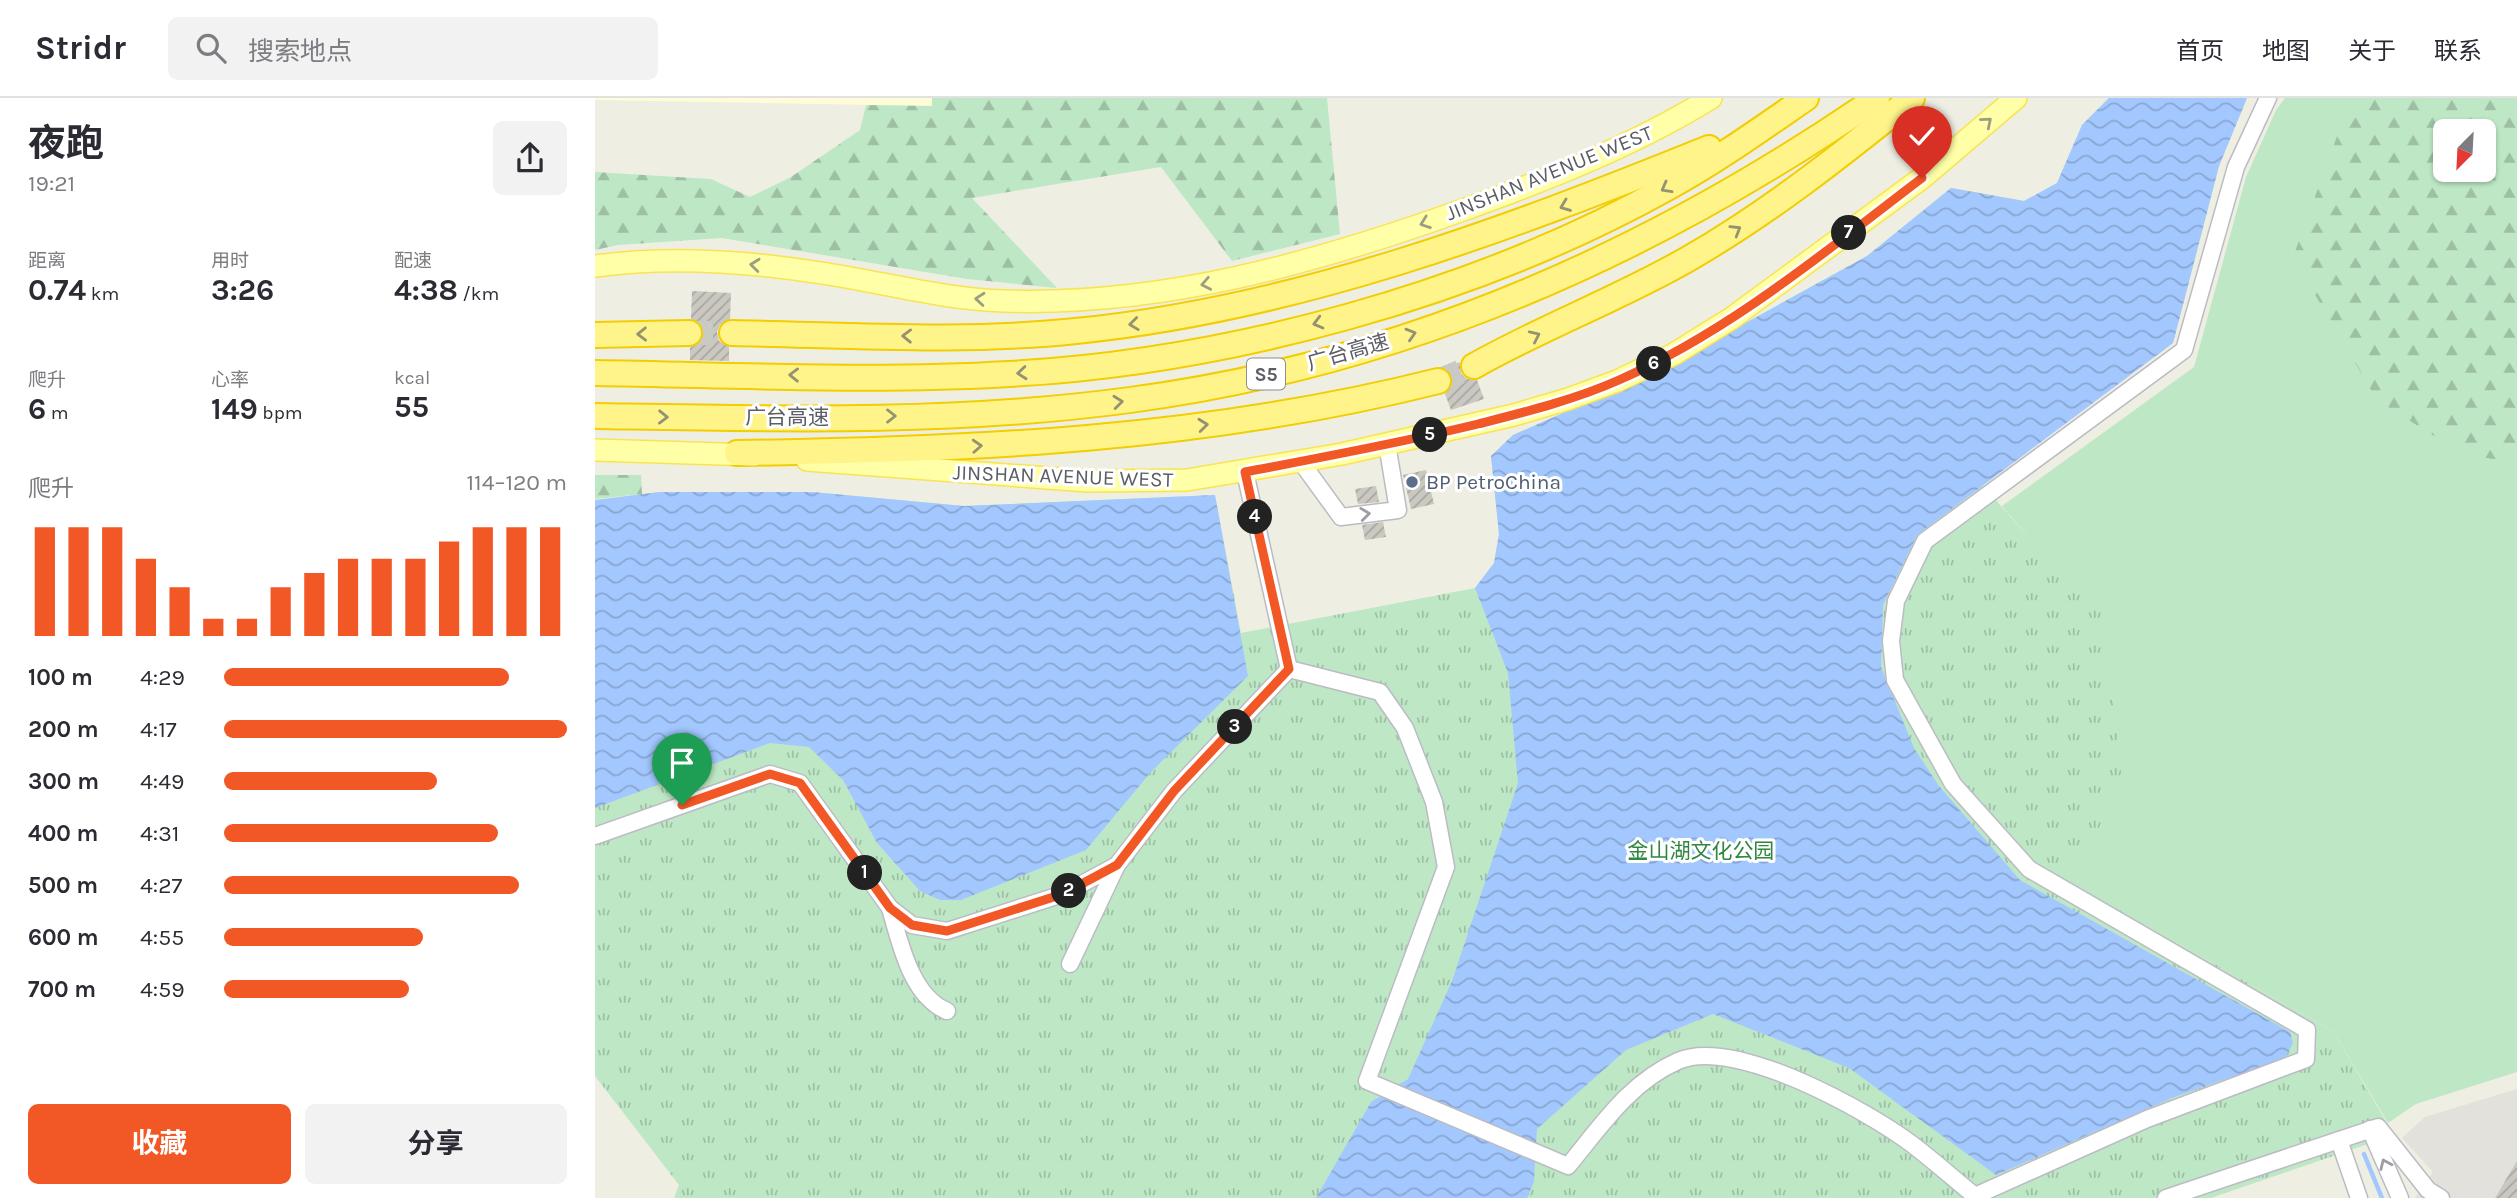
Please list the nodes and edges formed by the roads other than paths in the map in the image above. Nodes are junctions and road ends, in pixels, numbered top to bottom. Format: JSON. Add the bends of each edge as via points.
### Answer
{"nodes":[{"id":1,"x":1711,"y":98,"type":"edge"},
{"id":2,"x":1806,"y":98,"type":"edge"},
{"id":3,"x":1877,"y":98,"type":"edge"},
{"id":4,"x":1912,"y":98,"type":"edge"},
{"id":5,"x":2016,"y":98,"type":"edge"},
{"id":6,"x":2268,"y":98,"type":"edge"},
{"id":7,"x":1765,"y":126,"type":"junction"},
{"id":8,"x":595,"y":266,"type":"edge"},
{"id":9,"x":689,"y":333,"type":"tunnel mouth"},
{"id":10,"x":732,"y":333,"type":"tunnel mouth"},
{"id":11,"x":595,"y":335,"type":"edge"},
{"id":12,"x":1474,"y":366,"type":"tunnel mouth"},
{"id":13,"x":595,"y":373,"type":"edge"},
{"id":14,"x":1438,"y":381,"type":"tunnel mouth"},
{"id":15,"x":595,"y":416,"type":"edge"},
{"id":16,"x":1387,"y":444,"type":"junction"},
{"id":17,"x":595,"y":450,"type":"edge"},
{"id":18,"x":737,"y":453,"type":"junction"},
{"id":19,"x":1301,"y":461,"type":"junction"},
{"id":20,"x":1245,"y":472,"type":"junction"},
{"id":21,"x":1289,"y":669,"type":"junction"},
{"id":22,"x":595,"y":836,"type":"edge"},
{"id":23,"x":1117,"y":865,"type":"junction"},
{"id":24,"x":890,"y":908,"type":"junction"},
{"id":25,"x":1070,"y":964,"type":"dead end"},
{"id":26,"x":947,"y":1011,"type":"dead end"},
{"id":27,"x":2374,"y":1128,"type":"junction"},
{"id":28,"x":2339,"y":1140,"type":"junction"},
{"id":29,"x":2166,"y":1198,"type":"edge"},
{"id":30,"x":2359,"y":1198,"type":"edge"},
{"id":31,"x":2400,"y":1198,"type":"edge"},
{"id":32,"x":2441,"y":1198,"type":"edge"}],
"edges":[{"from":1,"to":8,"type":"main road","name":"JINSHAN AVENUE WEST","one_way":true,"via":[[1613,152],[1419,226],[1266,271],[1156,292],[1003,301],[720,261]]},
{"from":2,"to":7,"type":"highway","name":"广台高速","number":"S5"},
{"from":15,"to":3,"type":"highway","name":"广台高速","number":"S5","one_way":true,"via":[[970,415],[1131,400],[1291,368],[1418,332],[1587,268],[1718,199]]},
{"from":12,"to":4,"type":"highway","one_way":true,"via":[[1626,291],[1730,233],[1817,174]]},
{"from":16,"to":5,"type":"main road","name":"JINSHAN AVENUE WEST","one_way":true,"via":[[1568,399],[1674,354],[1732,318],[1922,178]]},
{"from":6,"to":21,"type":"street","via":[[2233,174],[2184,350],[1925,541],[1896,601],[1891,642],[1895,680],[1953,784],[2029,869],[2307,1030],[2306,1059],[2147,1119],[1975,1196],[1912,1144],[1840,1100],[1768,1068],[1722,1056],[1681,1059],[1632,1089],[1567,1166],[1367,1081],[1446,867],[1434,802],[1405,728],[1380,692]]},
{"from":7,"to":10,"type":"highway","one_way":true,"via":[[1459,245],[1166,319],[1010,337]]},
{"from":7,"to":13,"type":"highway","name":"广台高速","number":"S5","one_way":true,"via":[[1667,188],[1496,268],[1359,312],[1229,343],[1145,360],[1011,374]]},
{"from":9,"to":11,"type":"highway","one_way":true},
{"from":18,"to":14,"type":"highway","one_way":true,"via":[[1029,444],[1307,411]]},
{"from":16,"to":19,"type":"main road","name":"JINSHAN AVENUE WEST"},
{"from":19,"to":16,"type":"street","one_way":true,"via":[[1341,517],[1398,510]]},
{"from":17,"to":18,"type":"main road","name":"JINSHAN AVENUE WEST"},
{"from":18,"to":20,"type":"main road","name":"JINSHAN AVENUE WEST","via":[[878,468],[1140,483]]},
{"from":19,"to":20,"type":"main road","name":"JINSHAN AVENUE WEST"},
{"from":20,"to":21,"type":"street"},
{"from":21,"to":23,"type":"street","via":[[1174,791]]},
{"from":22,"to":24,"type":"street","via":[[770,774],[800,783]]},
{"from":23,"to":24,"type":"street","via":[[1063,894],[947,931],[912,925]]},
{"from":23,"to":25,"type":"street"},
{"from":24,"to":26,"type":"street","via":[[901,947],[921,990],[932,1004]]},
{"from":27,"to":28,"type":"street"},
{"from":31,"to":27,"type":"street","one_way":true},
{"from":27,"to":32,"type":"street","via":[[2428,1190]]},
{"from":28,"to":29,"type":"street"},
{"from":28,"to":30,"type":"street"}]}
